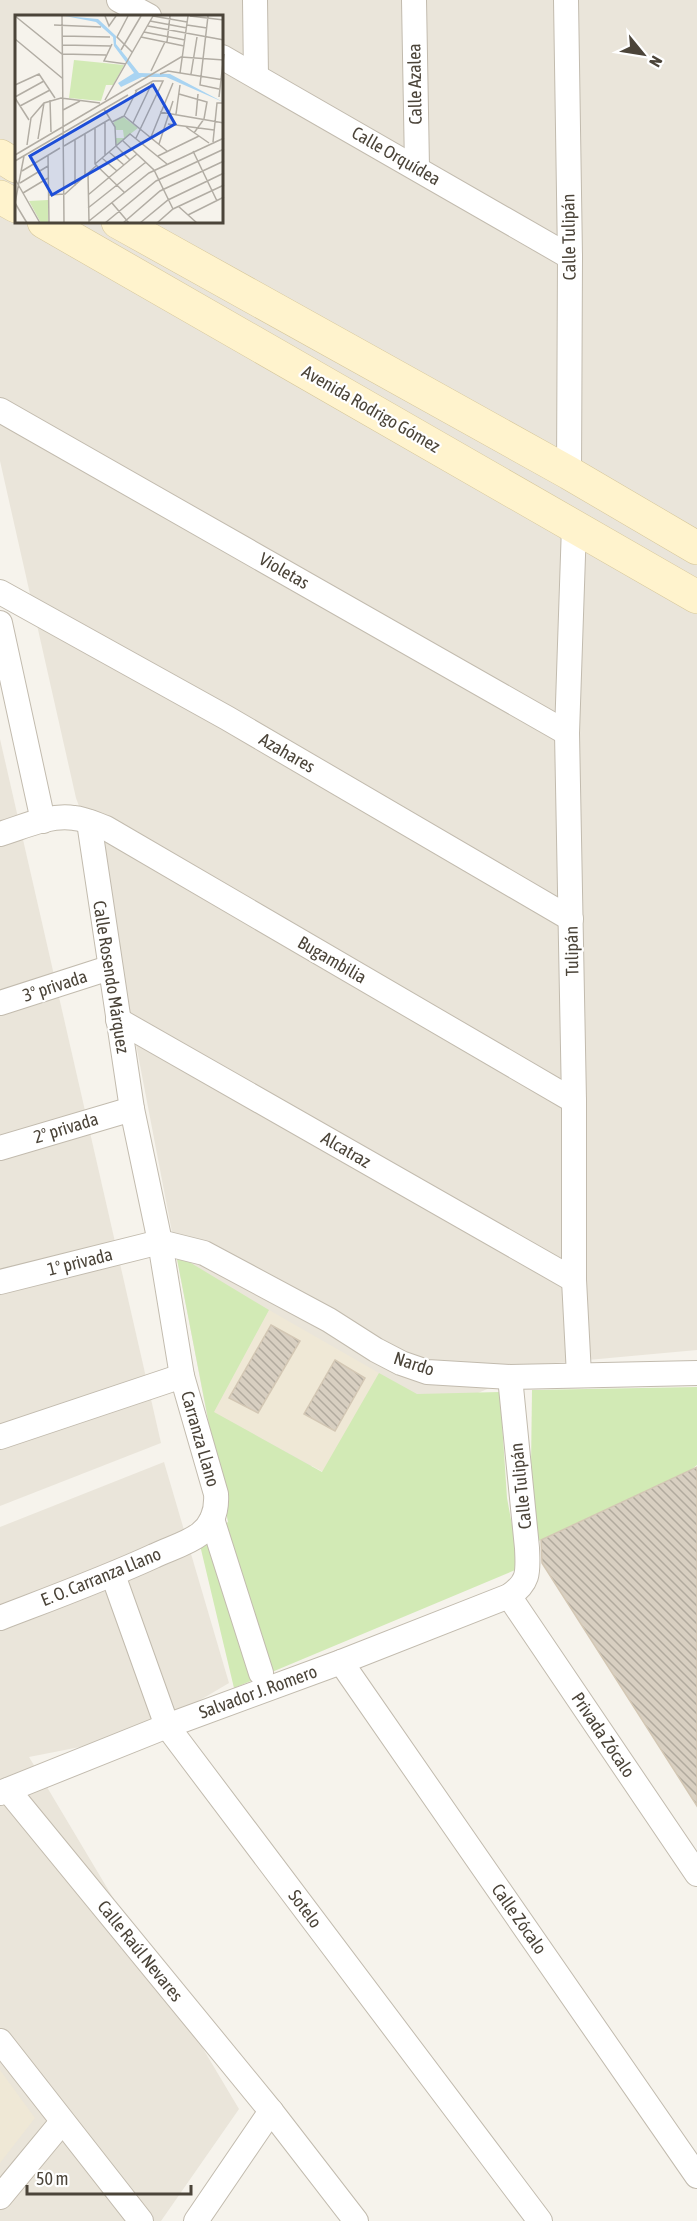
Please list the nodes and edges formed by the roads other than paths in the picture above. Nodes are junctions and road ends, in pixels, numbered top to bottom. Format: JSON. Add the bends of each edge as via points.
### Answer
{"nodes":[{"id":1,"x":119,"y":0,"type":"edge"},
{"id":2,"x":255,"y":0,"type":"edge"},
{"id":3,"x":414,"y":0,"type":"edge"},
{"id":4,"x":566,"y":0,"type":"edge"},
{"id":5,"x":147,"y":15,"type":"edge"},
{"id":6,"x":224,"y":58,"type":"edge"},
{"id":7,"x":256,"y":75,"type":"junction"},
{"id":8,"x":0,"y":156,"type":"edge"},
{"id":9,"x":15,"y":165,"type":"edge"},
{"id":10,"x":417,"y":167,"type":"junction"},
{"id":11,"x":0,"y":197,"type":"edge"},
{"id":12,"x":15,"y":205,"type":"edge"},
{"id":13,"x":47,"y":224,"type":"edge"},
{"id":14,"x":122,"y":224,"type":"edge"},
{"id":15,"x":570,"y":257,"type":"junction"},
{"id":16,"x":0,"y":410,"type":"edge"},
{"id":17,"x":569,"y":473,"type":"junction"},
{"id":18,"x":574,"y":526,"type":"junction"},
{"id":19,"x":697,"y":548,"type":"edge"},
{"id":20,"x":0,"y":592,"type":"edge"},
{"id":21,"x":697,"y":597,"type":"edge"},
{"id":22,"x":3,"y":647,"type":"edge"},
{"id":23,"x":567,"y":733,"type":"junction"},
{"id":24,"x":43,"y":821,"type":"junction"},
{"id":25,"x":89,"y":822,"type":"junction"},
{"id":26,"x":0,"y":834,"type":"edge"},
{"id":27,"x":572,"y":920,"type":"junction"},
{"id":28,"x":109,"y":968,"type":"junction"},
{"id":29,"x":0,"y":1003,"type":"edge"},
{"id":30,"x":118,"y":1020,"type":"junction"},
{"id":31,"x":574,"y":1101,"type":"junction"},
{"id":32,"x":132,"y":1108,"type":"junction"},
{"id":33,"x":0,"y":1148,"type":"edge"},
{"id":34,"x":160,"y":1242,"type":"junction"},
{"id":35,"x":574,"y":1280,"type":"junction"},
{"id":36,"x":0,"y":1282,"type":"edge"},
{"id":37,"x":697,"y":1373,"type":"edge"},
{"id":38,"x":579,"y":1375,"type":"junction"},
{"id":39,"x":182,"y":1376,"type":"junction"},
{"id":40,"x":510,"y":1377,"type":"junction"},
{"id":41,"x":0,"y":1437,"type":"edge"},
{"id":42,"x":206,"y":1526,"type":"junction"},
{"id":43,"x":113,"y":1575,"type":"junction"},
{"id":44,"x":512,"y":1594,"type":"junction"},
{"id":45,"x":0,"y":1618,"type":"edge"},
{"id":46,"x":340,"y":1662,"type":"junction"},
{"id":47,"x":261,"y":1672,"type":"dead end"},
{"id":48,"x":167,"y":1726,"type":"junction"},
{"id":49,"x":4,"y":1792,"type":"edge"},
{"id":50,"x":697,"y":1874,"type":"edge"},
{"id":51,"x":0,"y":2041,"type":"edge"},
{"id":52,"x":271,"y":2111,"type":"junction"},
{"id":53,"x":62,"y":2122,"type":"junction"},
{"id":54,"x":697,"y":2176,"type":"edge"},
{"id":55,"x":0,"y":2197,"type":"edge"},
{"id":56,"x":141,"y":2221,"type":"edge"},
{"id":57,"x":196,"y":2221,"type":"edge"},
{"id":58,"x":356,"y":2221,"type":"edge"},
{"id":59,"x":540,"y":2221,"type":"edge"}],
"edges":[{"from":1,"to":5,"type":"street"},
{"from":2,"to":7,"type":"street"},
{"from":3,"to":10,"type":"street","name":"Calle Azalea"},
{"from":4,"to":15,"type":"street","name":"Calle Tulipán"},
{"from":6,"to":7,"type":"street","name":"Calle Orquídea"},
{"from":7,"to":10,"type":"street","name":"Calle Orquídea"},
{"from":8,"to":9,"type":"main road"},
{"from":10,"to":15,"type":"street","name":"Calle Orquídea"},
{"from":11,"to":12,"type":"main road"},
{"from":13,"to":18,"type":"main road","name":"Avenida Rodrigo Gómez"},
{"from":14,"to":17,"type":"main road"},
{"from":15,"to":17,"type":"street","name":"Calle Tulipán"},
{"from":16,"to":23,"type":"street","name":"Violetas"},
{"from":17,"to":19,"type":"main road"},
{"from":18,"to":21,"type":"main road","name":"Avenida Rodrigo Gómez"},
{"from":18,"to":23,"type":"street","name":"Tulipán"},
{"from":20,"to":27,"type":"street","name":"Azahares","via":[[227,718]]},
{"from":22,"to":24,"type":"street"},
{"from":23,"to":27,"type":"street","name":"Tulipán"},
{"from":24,"to":25,"type":"street","via":[[64,817]]},
{"from":24,"to":26,"type":"street"},
{"from":25,"to":28,"type":"street","name":"Calle Rosendo Márquez"},
{"from":25,"to":31,"type":"street","name":"Bugambilia","via":[[124,838]]},
{"from":27,"to":31,"type":"street","name":"Tulipán"},
{"from":28,"to":29,"type":"street","name":"3° privada"},
{"from":28,"to":30,"type":"street","name":"Calle Rosendo Márquez"},
{"from":30,"to":32,"type":"street","name":"Calle Rosendo Márquez"},
{"from":30,"to":35,"type":"street","name":"Alcatraz"},
{"from":31,"to":35,"type":"street","name":"Tulipán"},
{"from":32,"to":33,"type":"street","name":"2° privada"},
{"from":32,"to":34,"type":"street","name":"Calle Rosendo Márquez"},
{"from":34,"to":36,"type":"street","name":"1° privada"},
{"from":34,"to":39,"type":"street","name":"Calle Rosendo Márquez"},
{"from":34,"to":40,"type":"street","name":"Nardo","via":[[204,1252],[401,1363],[427,1372]]},
{"from":35,"to":38,"type":"street","name":"Tulipán"},
{"from":37,"to":38,"type":"street","name":"Nardo"},
{"from":38,"to":40,"type":"street","name":"Nardo"},
{"from":39,"to":41,"type":"street"},
{"from":39,"to":42,"type":"street","name":"Carranza Llano","via":[[216,1494],[217,1508]]},
{"from":40,"to":44,"type":"street","name":"Calle Tulipán","via":[[528,1574]]},
{"from":42,"to":43,"type":"street","name":"E. O. Carranza Llano"},
{"from":42,"to":47,"type":"street"},
{"from":43,"to":45,"type":"street","name":"E. O. Carranza Llano"},
{"from":43,"to":48,"type":"street","name":"Sotelo"},
{"from":44,"to":46,"type":"street","name":"Salvador J. Romero"},
{"from":44,"to":50,"type":"street","name":"Privada Zócalo"},
{"from":46,"to":48,"type":"street","name":"Salvador J. Romero"},
{"from":46,"to":54,"type":"street","name":"Calle Zócalo"},
{"from":48,"to":49,"type":"street","name":"Salvador J. Romero"},
{"from":48,"to":59,"type":"street","name":"Sotelo"},
{"from":49,"to":52,"type":"street","name":"Calle Raúl Nevares"},
{"from":51,"to":53,"type":"street"},
{"from":52,"to":57,"type":"street"},
{"from":52,"to":58,"type":"street","name":"Calle Raúl Nevares"},
{"from":53,"to":55,"type":"street"},
{"from":53,"to":56,"type":"street"}]}
